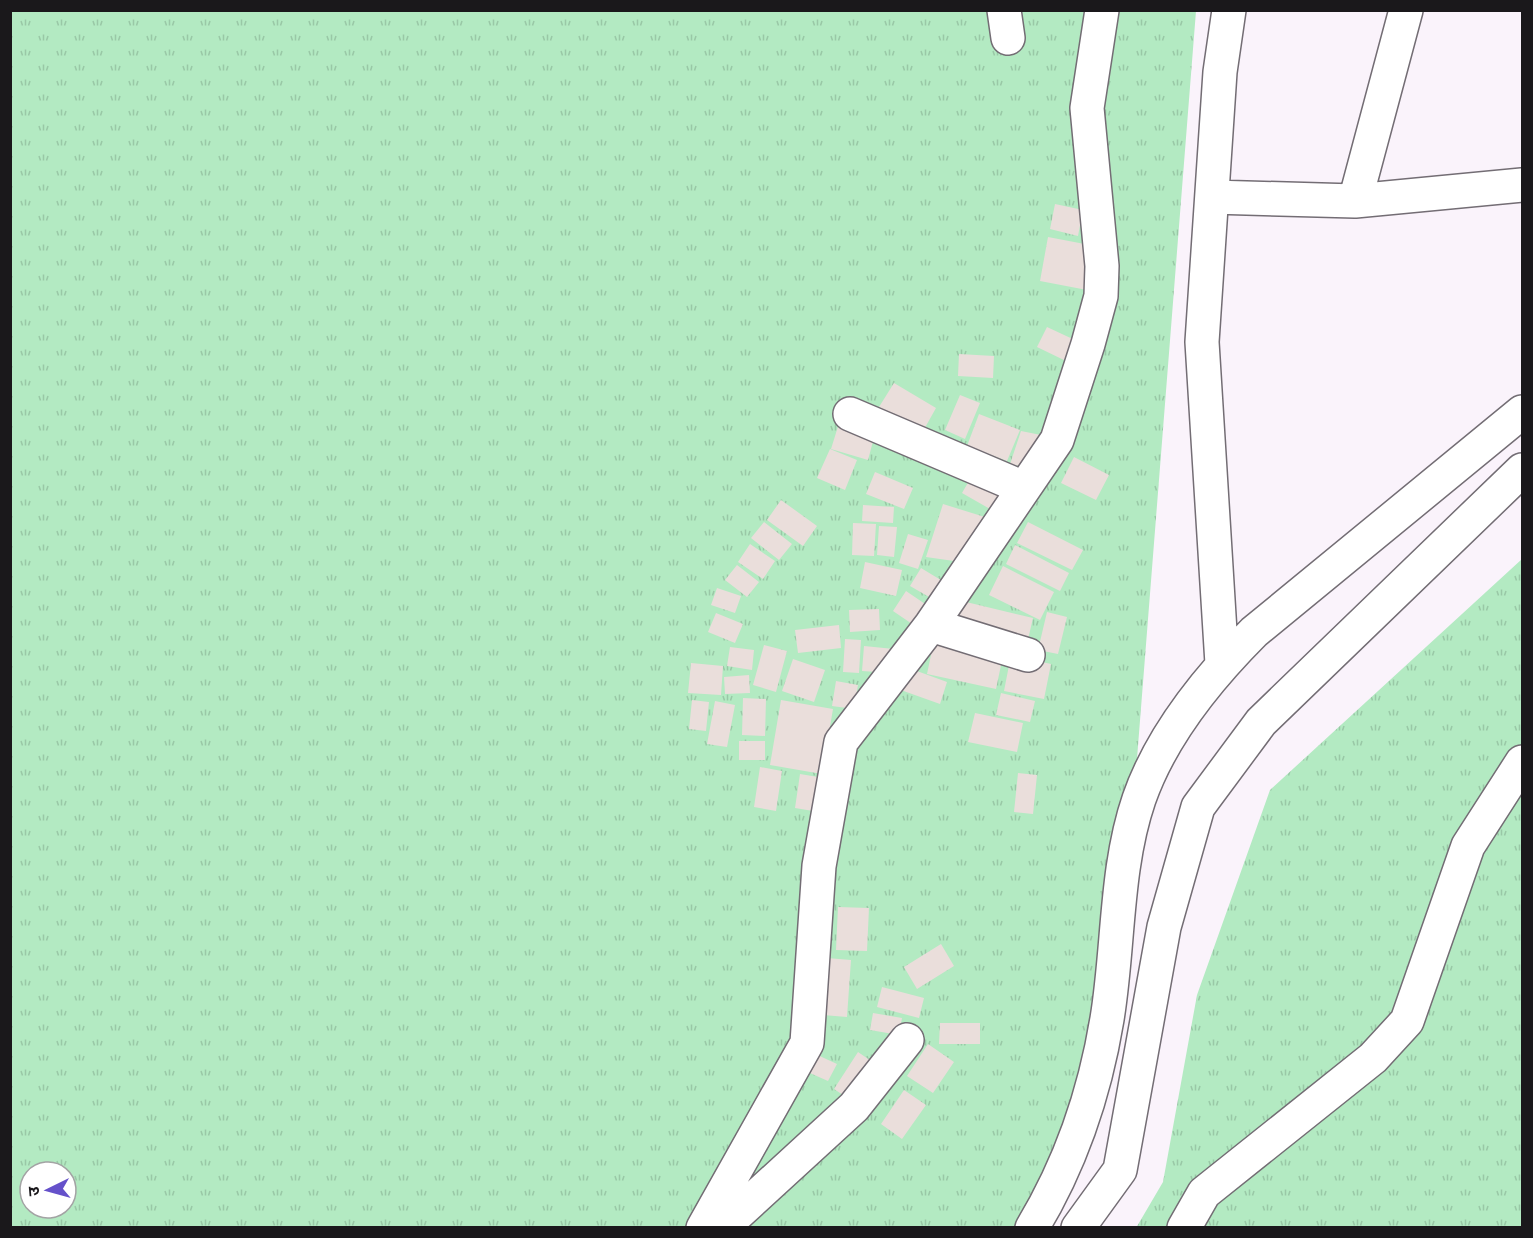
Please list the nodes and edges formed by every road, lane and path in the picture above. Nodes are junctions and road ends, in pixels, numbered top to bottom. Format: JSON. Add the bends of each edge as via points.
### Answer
{"nodes":[{"id":1,"x":1102,"y":10,"type":"edge"},
{"id":2,"x":1229,"y":10,"type":"edge"},
{"id":3,"x":1406,"y":10,"type":"edge"},
{"id":4,"x":1522,"y":185,"type":"edge"},
{"id":5,"x":1212,"y":197,"type":"junction"},
{"id":6,"x":1355,"y":201,"type":"junction"},
{"id":7,"x":1522,"y":412,"type":"edge"},
{"id":8,"x":850,"y":414,"type":"dead end"},
{"id":9,"x":1522,"y":470,"type":"edge"},
{"id":10,"x":1024,"y":488,"type":"junction"},
{"id":11,"x":931,"y":625,"type":"junction"},
{"id":12,"x":1028,"y":655,"type":"dead end"},
{"id":13,"x":1222,"y":663,"type":"junction"},
{"id":14,"x":1522,"y":762,"type":"edge"},
{"id":15,"x":907,"y":1040,"type":"dead end"},
{"id":16,"x":703,"y":1227,"type":"edge"},
{"id":17,"x":722,"y":1227,"type":"edge"},
{"id":18,"x":1032,"y":1227,"type":"edge"},
{"id":19,"x":1078,"y":1227,"type":"edge"},
{"id":20,"x":1184,"y":1227,"type":"edge"}],
"edges":[{"from":1,"to":10,"type":"street","via":[[1087,108],[1102,266],[1101,296],[1057,440]]},
{"from":2,"to":5,"type":"street","via":[[1220,72]]},
{"from":3,"to":6,"type":"street"},
{"from":4,"to":6,"type":"street"},
{"from":5,"to":6,"type":"street"},
{"from":5,"to":13,"type":"street","via":[[1203,342]]},
{"from":7,"to":13,"type":"street","via":[[1254,632]]},
{"from":8,"to":10,"type":"street"},
{"from":9,"to":19,"type":"street","via":[[1261,722],[1198,807],[1164,927],[1120,1170]]},
{"from":10,"to":11,"type":"street"},
{"from":11,"to":12,"type":"street"},
{"from":11,"to":16,"type":"street","via":[[841,742],[819,866],[807,1043]]},
{"from":13,"to":18,"type":"street","via":[[1155,760],[1138,800],[1126,856],[1107,1020],[1098,1061],[1079,1128],[1058,1181]]},
{"from":14,"to":20,"type":"street","via":[[1468,846],[1407,1022],[1373,1058],[1204,1193]]},
{"from":15,"to":17,"type":"street","via":[[854,1107]]}]}
